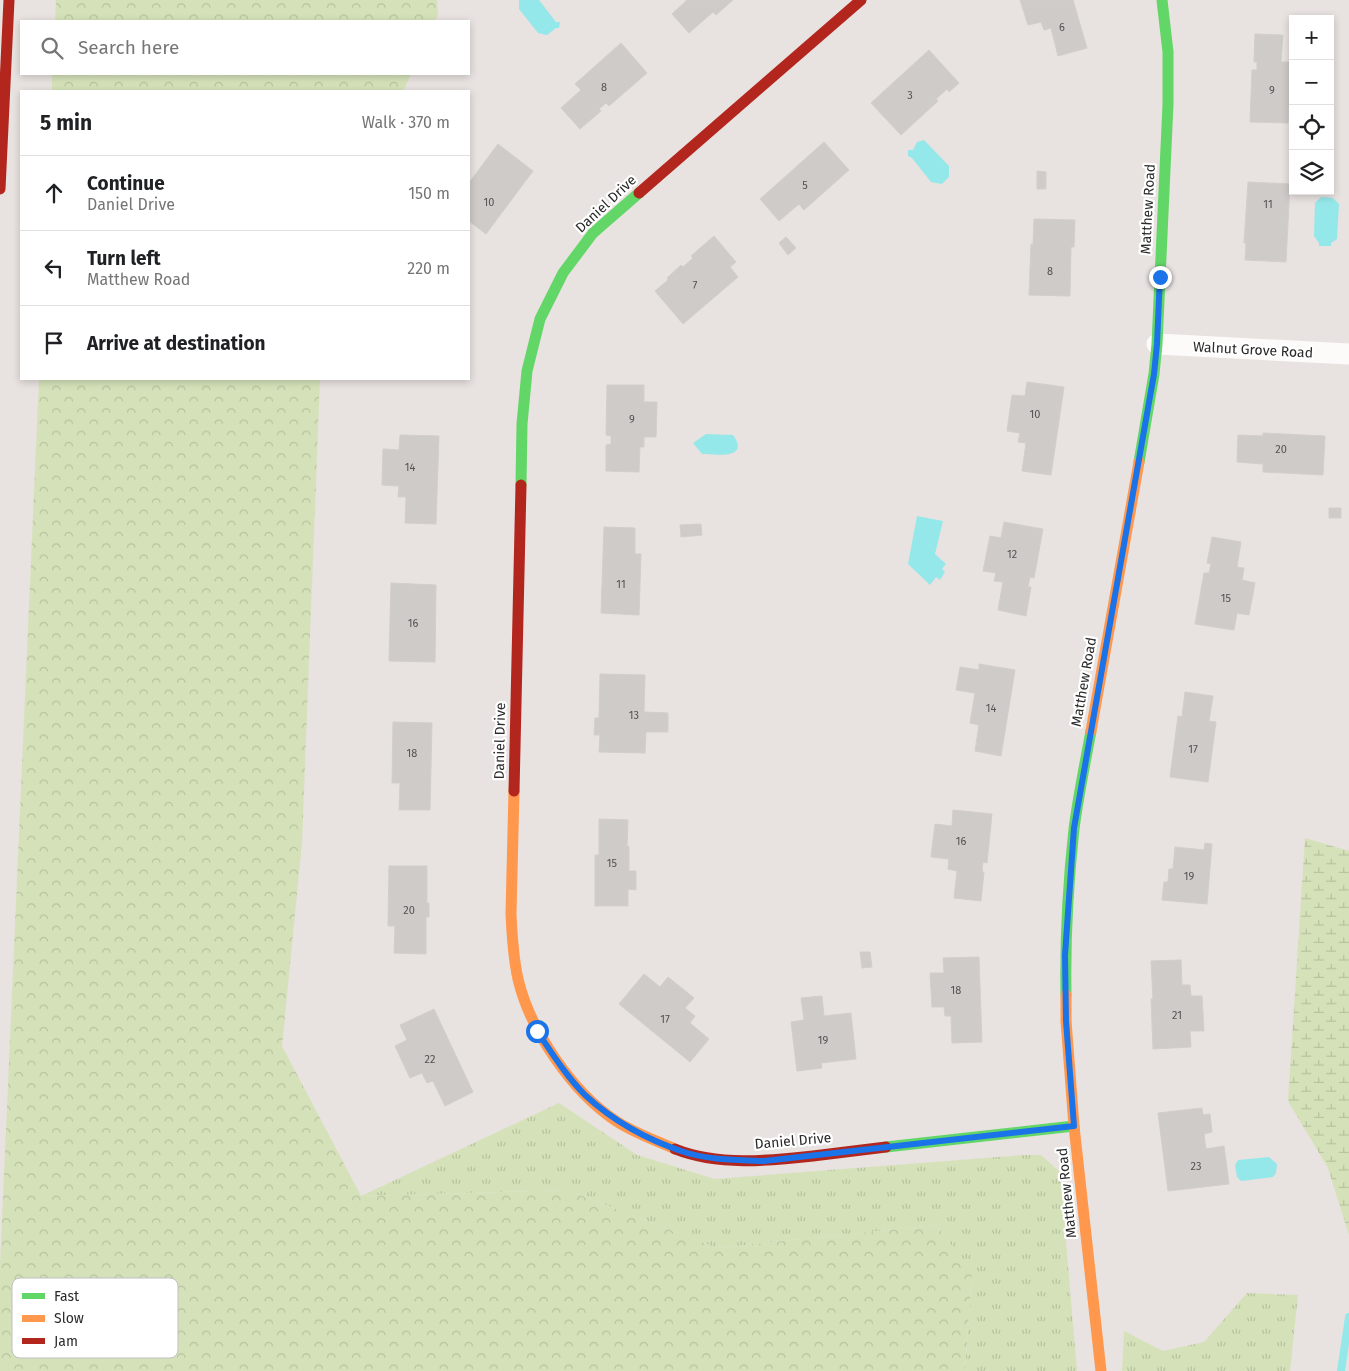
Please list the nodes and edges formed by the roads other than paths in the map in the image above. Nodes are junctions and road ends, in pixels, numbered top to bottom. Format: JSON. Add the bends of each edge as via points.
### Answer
{"nodes":[{"id":1,"x":8,"y":0,"type":"edge"},
{"id":2,"x":861,"y":0,"type":"edge"},
{"id":3,"x":1162,"y":0,"type":"edge"},
{"id":4,"x":0,"y":189,"type":"edge"},
{"id":5,"x":1157,"y":344,"type":"junction"},
{"id":6,"x":1349,"y":354,"type":"edge"},
{"id":7,"x":1074,"y":1126,"type":"junction"},
{"id":8,"x":1101,"y":1371,"type":"edge"}],
"edges":[{"from":1,"to":4,"type":"street"},
{"from":2,"to":7,"type":"street","name":"Daniel Drive","via":[[593,233],[564,273],[540,319],[527,371],[522,424],[512,948],[520,989],[537,1031],[558,1063],[585,1094],[614,1119],[685,1153],[718,1159],[764,1161]]},
{"from":3,"to":5,"type":"street","name":"Matthew Road","via":[[1168,52],[1168,104]]},
{"from":5,"to":6,"type":"street","name":"Walnut Grove Road"},
{"from":5,"to":7,"type":"street","name":"Matthew Road","via":[[1074,828],[1065,955]]},
{"from":7,"to":8,"type":"street","name":"Matthew Road"}]}
